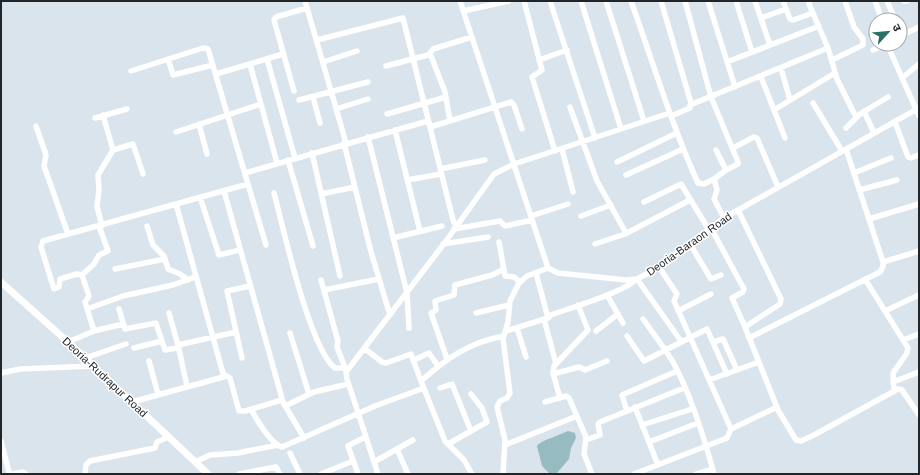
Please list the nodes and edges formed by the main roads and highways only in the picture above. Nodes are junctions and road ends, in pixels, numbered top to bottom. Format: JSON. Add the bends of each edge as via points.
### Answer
{"nodes":[{"id":1,"x":1,"y":282,"type":"edge"},
{"id":2,"x":208,"y":474,"type":"edge"}],
"edges":[{"from":1,"to":2,"type":"main road","name":"Deoria-Rudrapur Road"}]}
